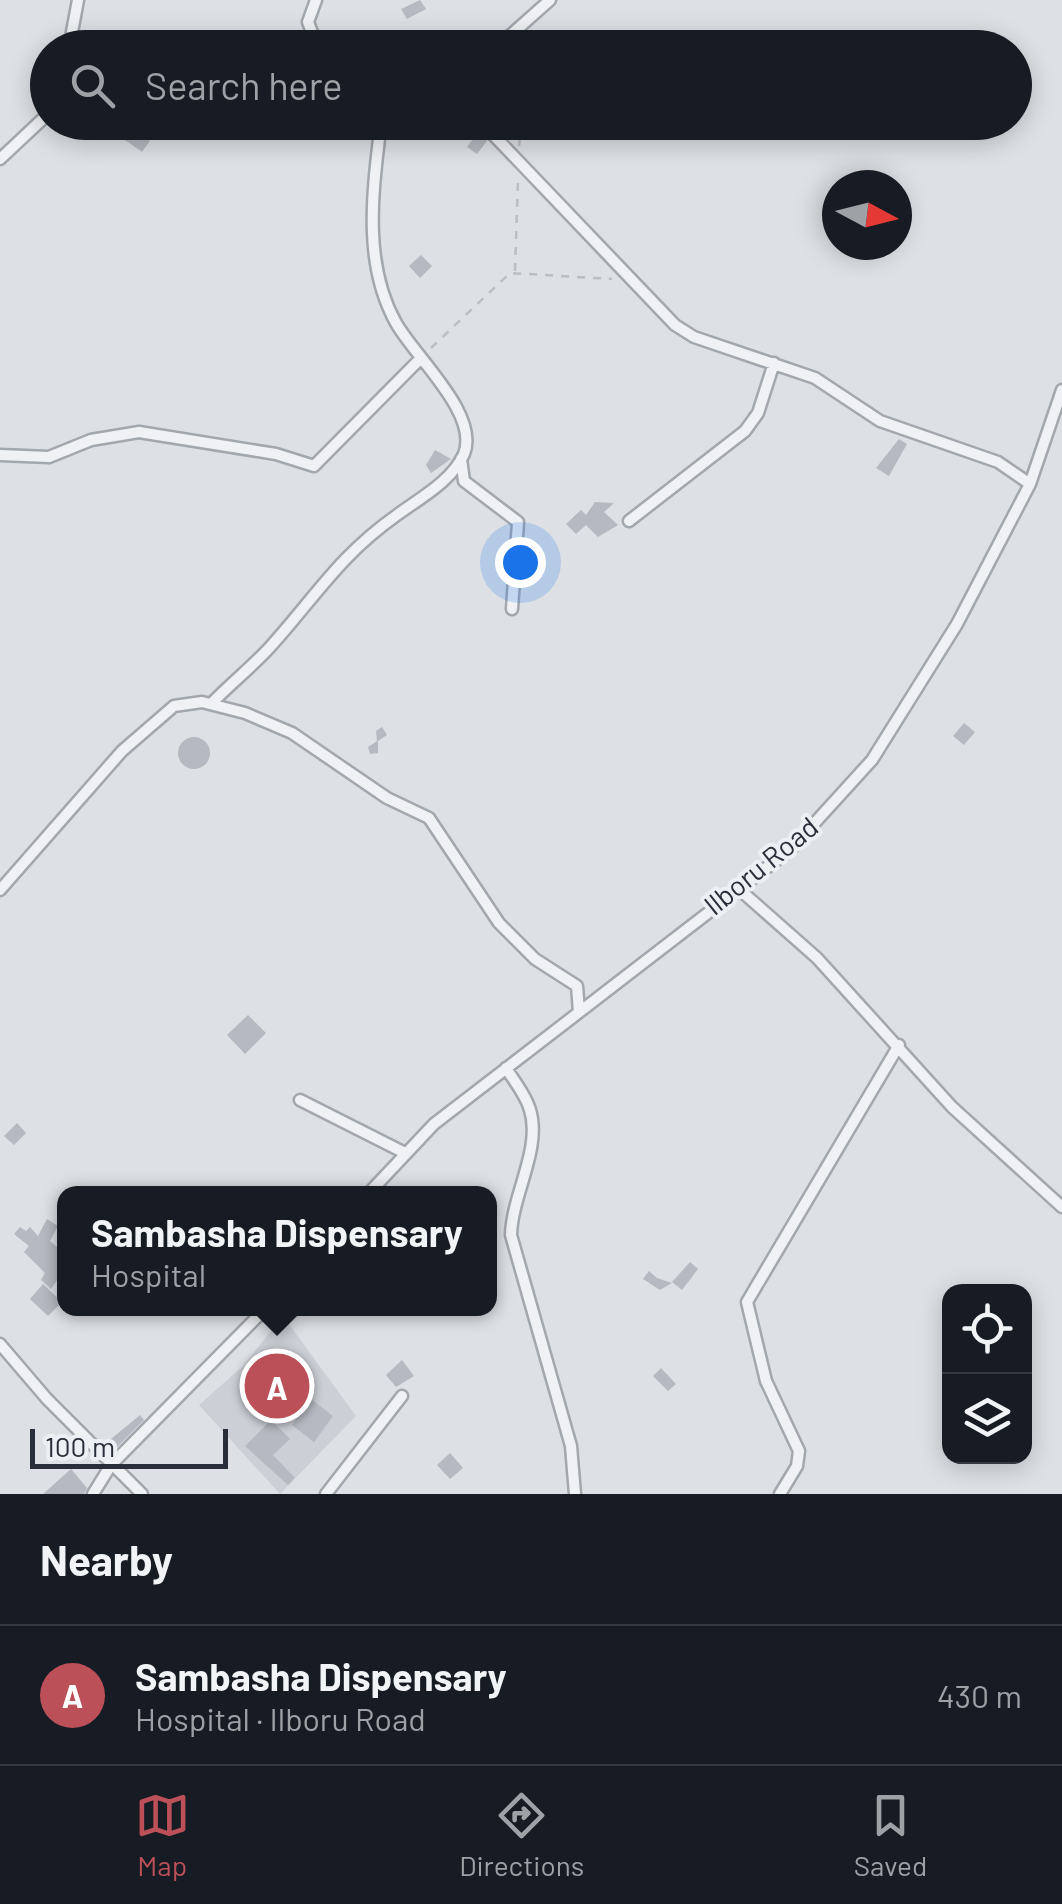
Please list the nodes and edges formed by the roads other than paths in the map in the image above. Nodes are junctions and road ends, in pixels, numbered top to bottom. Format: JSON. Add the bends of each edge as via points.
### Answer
{"nodes":[{"id":1,"x":78,"y":0,"type":"edge"},
{"id":2,"x":316,"y":0,"type":"edge"},
{"id":3,"x":550,"y":0,"type":"edge"},
{"id":4,"x":72,"y":30,"type":"edge"},
{"id":5,"x":311,"y":30,"type":"edge"},
{"id":6,"x":516,"y":30,"type":"edge"},
{"id":7,"x":30,"y":131,"type":"edge"},
{"id":8,"x":380,"y":140,"type":"edge"},
{"id":9,"x":498,"y":140,"type":"edge"},
{"id":10,"x":0,"y":159,"type":"edge"},
{"id":11,"x":421,"y":358,"type":"junction"},
{"id":12,"x":774,"y":363,"type":"junction"},
{"id":13,"x":1062,"y":390,"type":"edge"},
{"id":14,"x":1058,"y":413,"type":"edge"},
{"id":15,"x":0,"y":455,"type":"edge"},
{"id":16,"x":461,"y":458,"type":"junction"},
{"id":17,"x":1030,"y":484,"type":"junction"},
{"id":18,"x":629,"y":521,"type":"dead end"},
{"id":19,"x":512,"y":609,"type":"dead end"},
{"id":20,"x":211,"y":704,"type":"junction"},
{"id":21,"x":0,"y":890,"type":"edge"},
{"id":22,"x":740,"y":890,"type":"junction"},
{"id":23,"x":579,"y":1012,"type":"junction"},
{"id":24,"x":899,"y":1045,"type":"junction"},
{"id":25,"x":506,"y":1068,"type":"junction"},
{"id":26,"x":300,"y":1100,"type":"dead end"},
{"id":27,"x":406,"y":1152,"type":"junction"},
{"id":28,"x":375,"y":1186,"type":"edge"},
{"id":29,"x":1062,"y":1208,"type":"edge"},
{"id":30,"x":258,"y":1316,"type":"edge"},
{"id":31,"x":0,"y":1344,"type":"edge"},
{"id":32,"x":402,"y":1396,"type":"dead end"},
{"id":33,"x":111,"y":1465,"type":"junction"},
{"id":34,"x":93,"y":1494,"type":"edge"},
{"id":35,"x":142,"y":1494,"type":"edge"},
{"id":36,"x":326,"y":1494,"type":"edge"},
{"id":37,"x":575,"y":1494,"type":"edge"},
{"id":38,"x":780,"y":1494,"type":"edge"}],
"edges":[{"from":1,"to":4,"type":"street"},
{"from":2,"to":5,"type":"street"},
{"from":3,"to":6,"type":"street"},
{"from":7,"to":10,"type":"street"},
{"from":8,"to":11,"type":"street","via":[[373,228],[378,284]]},
{"from":9,"to":12,"type":"street","via":[[655,308],[694,337]]},
{"from":11,"to":15,"type":"street","via":[[314,466],[138,432],[48,457]]},
{"from":11,"to":16,"type":"street","via":[[463,422],[468,437]]},
{"from":12,"to":17,"type":"street","via":[[815,378],[880,422],[998,462]]},
{"from":12,"to":18,"type":"street","via":[[758,414],[745,431]]},
{"from":13,"to":14,"type":"street","name":"Ilboru Road"},
{"from":14,"to":17,"type":"street","name":"Ilboru Road"},
{"from":16,"to":19,"type":"street","via":[[464,481],[518,522]]},
{"from":16,"to":20,"type":"street","via":[[442,482],[334,567],[269,648]]},
{"from":17,"to":22,"type":"street","name":"Ilboru Road","via":[[957,624],[872,760],[791,849]]},
{"from":20,"to":21,"type":"street","via":[[185,703],[164,712],[122,750]]},
{"from":20,"to":23,"type":"street","via":[[292,733],[387,798],[430,818],[499,923],[577,986]]},
{"from":22,"to":23,"type":"street","name":"Ilboru Road"},
{"from":22,"to":24,"type":"street","via":[[817,958]]},
{"from":23,"to":25,"type":"street","name":"Ilboru Road"},
{"from":24,"to":29,"type":"street","via":[[952,1106]]},
{"from":24,"to":38,"type":"street","via":[[747,1302],[766,1380],[798,1451]]},
{"from":25,"to":27,"type":"street","name":"Ilboru Road"},
{"from":25,"to":37,"type":"street","via":[[532,1125],[511,1235],[572,1446]]},
{"from":26,"to":27,"type":"street"},
{"from":27,"to":28,"type":"street","name":"Ilboru Road"},
{"from":30,"to":33,"type":"street"},
{"from":31,"to":33,"type":"street"},
{"from":32,"to":36,"type":"street"},
{"from":33,"to":34,"type":"street"},
{"from":33,"to":35,"type":"street"}]}
